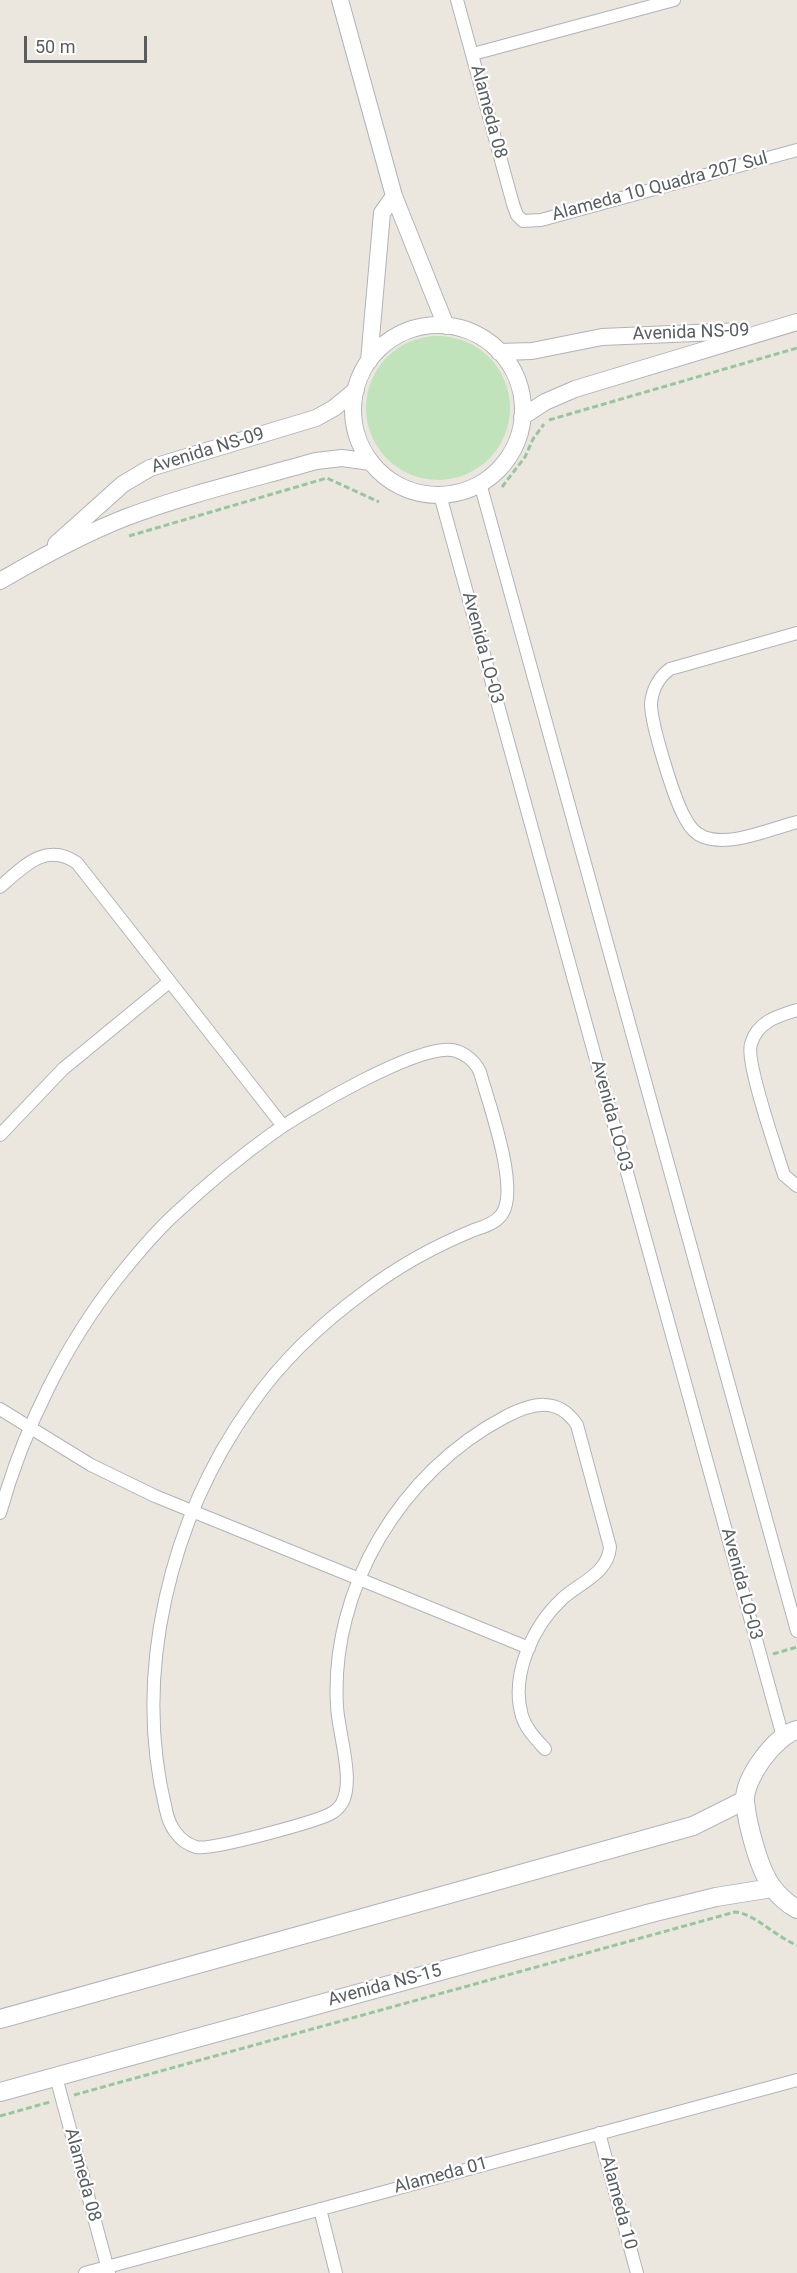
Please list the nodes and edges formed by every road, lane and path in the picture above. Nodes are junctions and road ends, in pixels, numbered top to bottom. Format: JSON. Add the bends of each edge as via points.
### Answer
{"nodes":[{"id":1,"x":340,"y":0,"type":"edge"},
{"id":2,"x":456,"y":0,"type":"edge"},
{"id":3,"x":674,"y":0,"type":"edge"},
{"id":4,"x":473,"y":54,"type":"junction"},
{"id":5,"x":797,"y":150,"type":"edge"},
{"id":6,"x":394,"y":196,"type":"junction"},
{"id":7,"x":523,"y":221,"type":"joint"},
{"id":8,"x":797,"y":322,"type":"edge"},
{"id":9,"x":446,"y":326,"type":"junction"},
{"id":10,"x":776,"y":328,"type":"junction"},
{"id":11,"x":797,"y":348,"type":"edge"},
{"id":12,"x":499,"y":352,"type":"junction"},
{"id":13,"x":369,"y":361,"type":"junction"},
{"id":14,"x":356,"y":390,"type":"junction"},
{"id":15,"x":522,"y":417,"type":"junction"},
{"id":16,"x":371,"y":462,"type":"junction"},
{"id":17,"x":480,"y":483,"type":"junction"},
{"id":18,"x":502,"y":487,"type":"dead end"},
{"id":19,"x":440,"y":495,"type":"junction"},
{"id":20,"x":379,"y":502,"type":"dead end"},
{"id":21,"x":129,"y":536,"type":"dead end"},
{"id":22,"x":44,"y":555,"type":"junction"},
{"id":23,"x":0,"y":581,"type":"edge"},
{"id":24,"x":797,"y":633,"type":"edge"},
{"id":25,"x":797,"y":822,"type":"edge"},
{"id":26,"x":0,"y":887,"type":"edge"},
{"id":27,"x":169,"y":982,"type":"junction"},
{"id":28,"x":797,"y":1010,"type":"edge"},
{"id":29,"x":283,"y":1126,"type":"junction"},
{"id":30,"x":0,"y":1135,"type":"edge"},
{"id":31,"x":797,"y":1186,"type":"edge"},
{"id":32,"x":0,"y":1409,"type":"edge"},
{"id":33,"x":31,"y":1429,"type":"junction"},
{"id":34,"x":0,"y":1513,"type":"edge"},
{"id":35,"x":193,"y":1513,"type":"junction"},
{"id":36,"x":359,"y":1580,"type":"junction"},
{"id":37,"x":797,"y":1631,"type":"edge"},
{"id":38,"x":797,"y":1647,"type":"edge"},
{"id":39,"x":529,"y":1648,"type":"junction"},
{"id":40,"x":761,"y":1658,"type":"junction"},
{"id":41,"x":790,"y":1734,"type":"edge"},
{"id":42,"x":545,"y":1749,"type":"dead end"},
{"id":43,"x":745,"y":1800,"type":"junction"},
{"id":44,"x":772,"y":1888,"type":"junction"},
{"id":45,"x":797,"y":1909,"type":"edge"},
{"id":46,"x":797,"y":1945,"type":"edge"},
{"id":47,"x":0,"y":2019,"type":"edge"},
{"id":48,"x":56,"y":2077,"type":"junction"},
{"id":49,"x":797,"y":2080,"type":"edge"},
{"id":50,"x":0,"y":2092,"type":"edge"},
{"id":51,"x":61,"y":2099,"type":"junction"},
{"id":52,"x":0,"y":2116,"type":"edge"},
{"id":53,"x":599,"y":2133,"type":"junction"},
{"id":54,"x":320,"y":2209,"type":"junction"},
{"id":55,"x":108,"y":2270,"type":"edge"},
{"id":56,"x":86,"y":2273,"type":"edge"},
{"id":57,"x":336,"y":2273,"type":"edge"},
{"id":58,"x":637,"y":2273,"type":"edge"}],
"edges":[{"from":1,"to":6,"type":"street"},
{"from":2,"to":4,"type":"street","name":"Alameda 08"},
{"from":3,"to":4,"type":"street"},
{"from":4,"to":7,"type":"street","name":"Alameda 08","via":[[516,215]]},
{"from":5,"to":7,"type":"street","name":"Alameda 10 Quadra 207 Sul","via":[[541,220]]},
{"from":6,"to":9,"type":"street"},
{"from":6,"to":13,"type":"street","via":[[382,213]]},
{"from":8,"to":10,"type":"street","name":"Avenida NS-09"},
{"from":9,"to":12,"type":"street","via":[[473,333]]},
{"from":9,"to":13,"type":"street","via":[[422,327],[398,335]]},
{"from":10,"to":12,"type":"street","name":"Avenida NS-09","via":[[602,337],[532,351]]},
{"from":10,"to":15,"type":"street","name":"Avenida NS-09","via":[[575,389]]},
{"from":11,"to":18,"type":"path","via":[[551,419],[543,424]]},
{"from":12,"to":15,"type":"street","via":[[513,371]]},
{"from":13,"to":14,"type":"street"},
{"from":14,"to":16,"type":"street","via":[[354,425]]},
{"from":14,"to":22,"type":"street","name":"Avenida NS-09","via":[[316,418],[163,462],[140,473],[113,492]]},
{"from":15,"to":17,"type":"street","via":[[509,455]]},
{"from":16,"to":19,"type":"street","via":[[404,488]]},
{"from":16,"to":22,"type":"street","name":"Avenida NS-09","via":[[342,458],[316,461],[127,517]]},
{"from":17,"to":19,"type":"street"},
{"from":17,"to":37,"type":"street"},
{"from":19,"to":40,"type":"street","name":"Avenida LO-03"},
{"from":20,"to":21,"type":"path","via":[[327,478]]},
{"from":22,"to":23,"type":"street","name":"Avenida NS-09"},
{"from":24,"to":25,"type":"street","via":[[670,669],[659,681],[651,701],[670,779],[683,815],[699,834],[729,840]]},
{"from":26,"to":27,"type":"street","via":[[46,855],[71,859],[81,866]]},
{"from":27,"to":29,"type":"street"},
{"from":27,"to":30,"type":"street","via":[[63,1070]]},
{"from":28,"to":31,"type":"street","via":[[766,1022],[750,1049],[784,1175]]},
{"from":29,"to":33,"type":"street","via":[[173,1216],[120,1275],[64,1360]]},
{"from":29,"to":35,"type":"street","via":[[412,1058],[440,1051],[459,1052],[480,1071],[505,1164],[507,1203],[497,1220],[398,1267],[341,1310],[289,1357],[250,1405],[214,1465]]},
{"from":32,"to":33,"type":"street"},
{"from":33,"to":34,"type":"street"},
{"from":33,"to":35,"type":"street","via":[[123,1482]]},
{"from":35,"to":36,"type":"street"},
{"from":35,"to":36,"type":"street","via":[[164,1597],[153,1699],[155,1741],[167,1816],[176,1834],[196,1847],[230,1843],[329,1815],[341,1806],[347,1788],[337,1716],[336,1669]]},
{"from":36,"to":39,"type":"street"},
{"from":36,"to":39,"type":"street","via":[[390,1521],[435,1467],[503,1418],[530,1407],[553,1405],[570,1415],[579,1430],[609,1551],[600,1569],[552,1609]]},
{"from":38,"to":40,"type":"path"},
{"from":39,"to":42,"type":"street","via":[[521,1678],[520,1709],[528,1728]]},
{"from":40,"to":41,"type":"street","name":"Avenida LO-03"},
{"from":41,"to":43,"type":"main road","via":[[767,1752],[748,1784]]},
{"from":43,"to":44,"type":"main road","via":[[756,1852]]},
{"from":43,"to":47,"type":"main road","via":[[693,1826]]},
{"from":44,"to":45,"type":"main road"},
{"from":44,"to":48,"type":"main road","name":"Avenida NS-15","via":[[651,1913]]},
{"from":46,"to":51,"type":"path","via":[[735,1912]]},
{"from":48,"to":50,"type":"main road","name":"Avenida NS-15"},
{"from":48,"to":51,"type":"street","name":"Alameda 08"},
{"from":49,"to":53,"type":"street","name":"Alameda 01"},
{"from":51,"to":52,"type":"path"},
{"from":51,"to":55,"type":"street","name":"Alameda 08"},
{"from":53,"to":54,"type":"street","name":"Alameda 01"},
{"from":53,"to":58,"type":"street","name":"Alameda 10"},
{"from":54,"to":55,"type":"street","name":"Alameda 01"},
{"from":54,"to":57,"type":"street"},
{"from":55,"to":56,"type":"street","name":"Alameda 01"}]}
